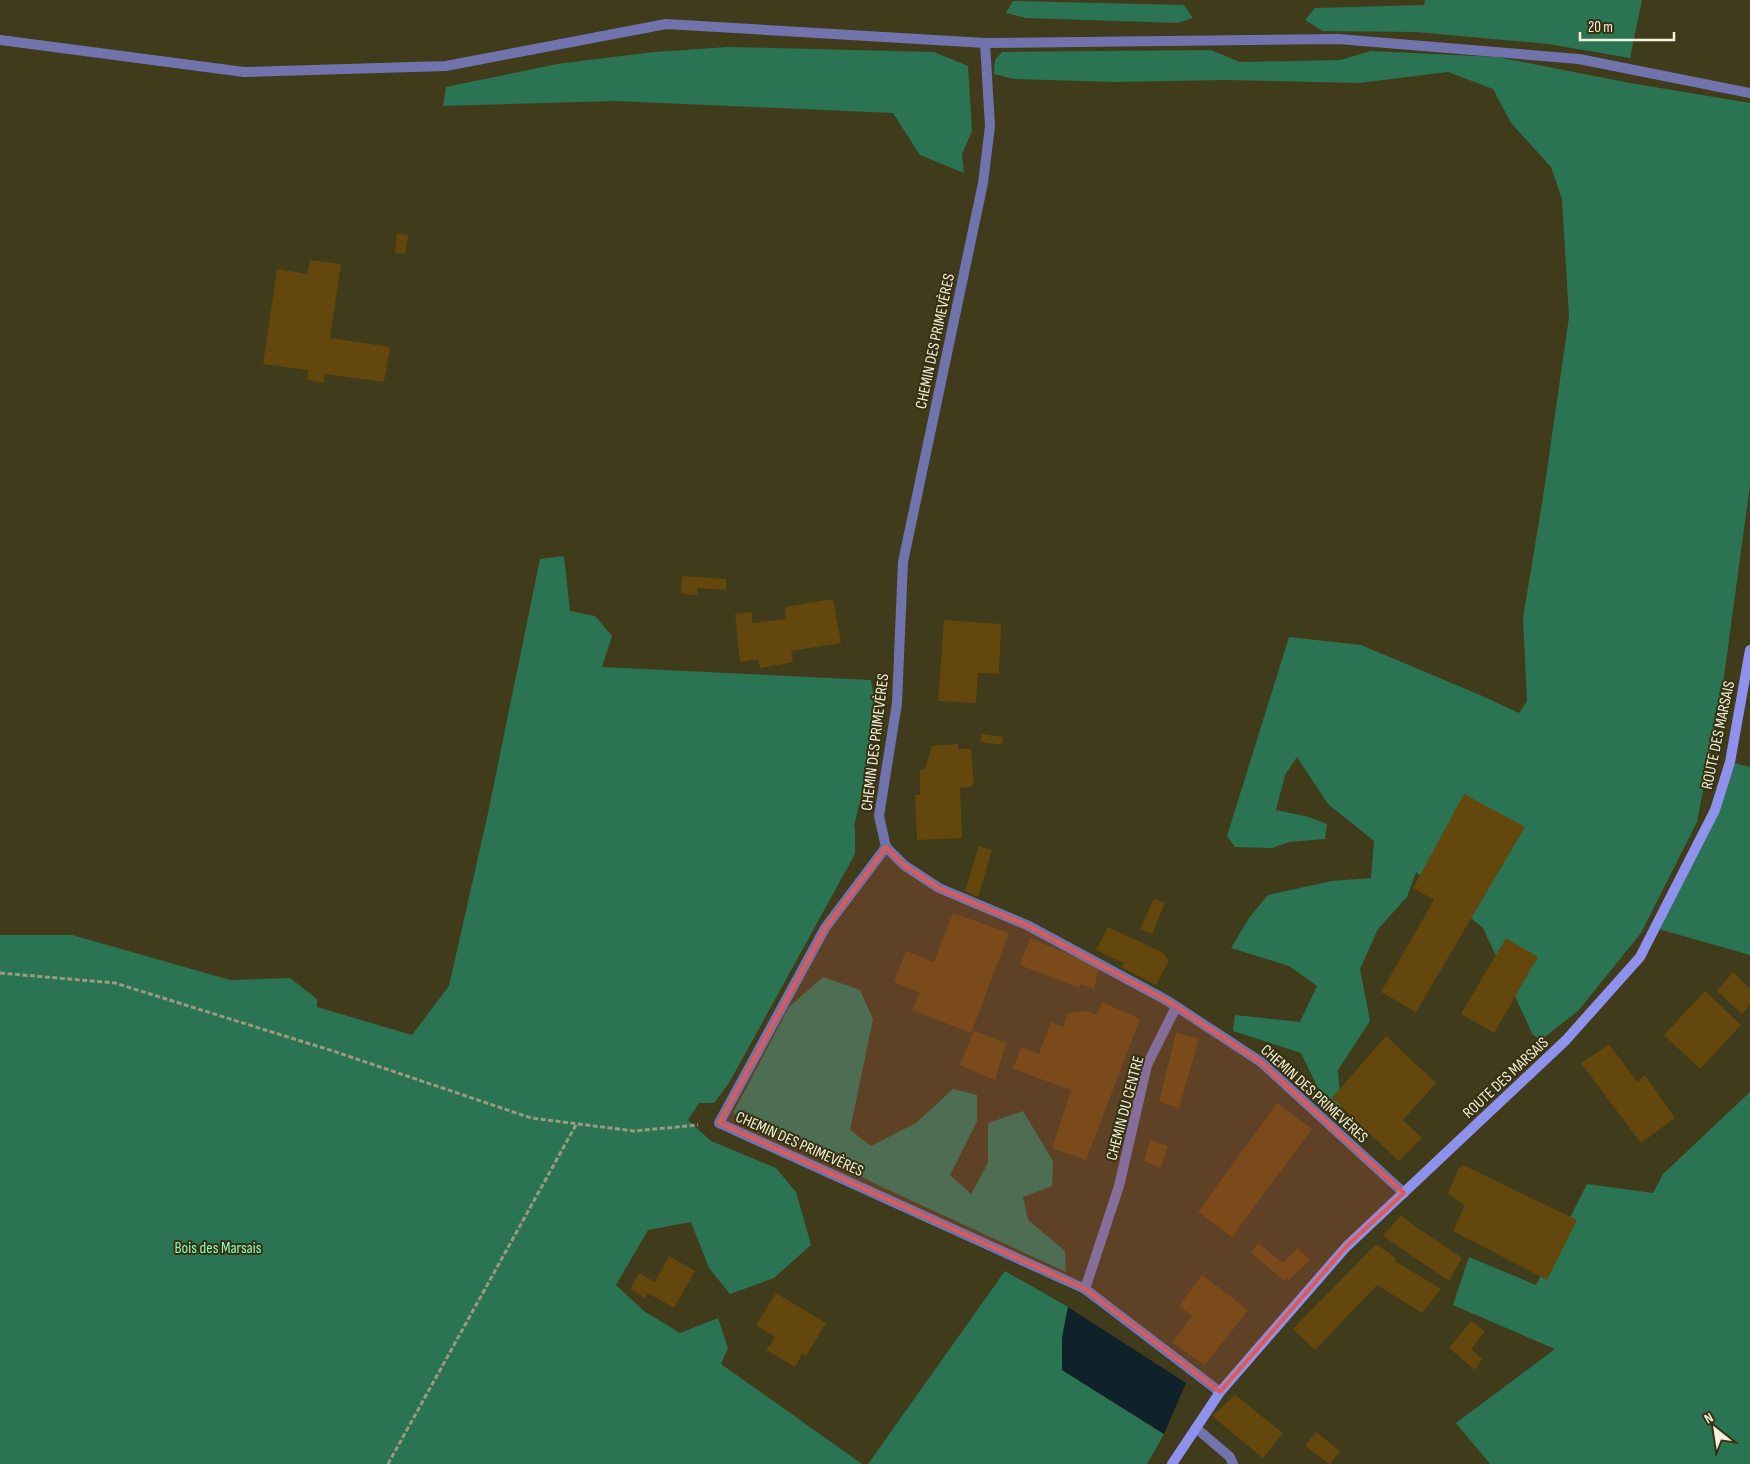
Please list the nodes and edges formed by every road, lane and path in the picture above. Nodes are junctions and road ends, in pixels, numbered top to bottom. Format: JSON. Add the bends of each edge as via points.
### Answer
{"nodes":[{"id":1,"x":0,"y":40,"type":"edge"},
{"id":2,"x":985,"y":43,"type":"junction"},
{"id":3,"x":1750,"y":93,"type":"edge"},
{"id":4,"x":1750,"y":650,"type":"edge"},
{"id":5,"x":886,"y":847,"type":"junction"},
{"id":6,"x":0,"y":973,"type":"edge"},
{"id":7,"x":1176,"y":1007,"type":"junction"},
{"id":8,"x":719,"y":1123,"type":"junction"},
{"id":9,"x":578,"y":1124,"type":"junction"},
{"id":10,"x":1404,"y":1193,"type":"junction"},
{"id":11,"x":1085,"y":1289,"type":"junction"},
{"id":12,"x":1220,"y":1392,"type":"junction"},
{"id":13,"x":1196,"y":1428,"type":"junction"},
{"id":14,"x":388,"y":1464,"type":"edge"},
{"id":15,"x":1172,"y":1464,"type":"edge"},
{"id":16,"x":1233,"y":1464,"type":"edge"}],
"edges":[{"from":1,"to":2,"type":"street","via":[[244,72],[446,66],[666,24]]},
{"from":2,"to":3,"type":"street","via":[[1338,39],[1579,59]]},
{"from":2,"to":5,"type":"street","name":"CHEMIN DES PRIMEVÈRES","via":[[990,126],[983,183],[904,562],[897,703],[879,816]]},
{"from":4,"to":10,"type":"street","name":"ROUTE DES MARSAIS","via":[[1730,762],[1715,810],[1640,957],[1566,1040]]},
{"from":5,"to":7,"type":"street","via":[[904,865],[939,888],[1027,925]]},
{"from":5,"to":8,"type":"street","name":"CHEMIN DES PRIMEVÈRES","via":[[825,928]]},
{"from":6,"to":9,"type":"path","via":[[115,983],[532,1118]]},
{"from":7,"to":10,"type":"street","name":"CHEMIN DES PRIMEVÈRES","via":[[1261,1062]]},
{"from":7,"to":11,"type":"street","name":"CHEMIN DU CENTRE","via":[[1147,1064],[1119,1186]]},
{"from":8,"to":9,"type":"path","via":[[634,1131]]},
{"from":8,"to":11,"type":"street","name":"CHEMIN DES PRIMEVÈRES"},
{"from":9,"to":14,"type":"path"},
{"from":10,"to":12,"type":"street","name":"ROUTE DES MARSAIS","via":[[1346,1247]]},
{"from":11,"to":12,"type":"street"},
{"from":12,"to":13,"type":"street","name":"ROUTE DES MARSAIS"},
{"from":13,"to":15,"type":"street","name":"ROUTE DES MARSAIS"},
{"from":13,"to":16,"type":"street","via":[[1230,1457]]}]}
